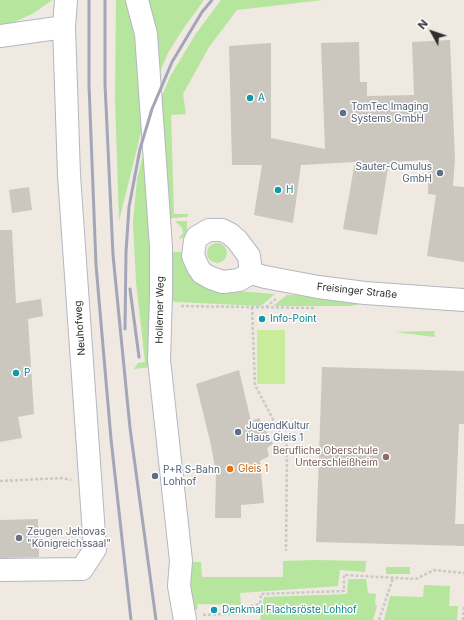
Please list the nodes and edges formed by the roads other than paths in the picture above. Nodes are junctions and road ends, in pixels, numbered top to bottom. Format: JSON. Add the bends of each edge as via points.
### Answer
{"nodes":[{"id":1,"x":66,"y":0,"type":"edge"},
{"id":2,"x":137,"y":0,"type":"edge"},
{"id":3,"x":64,"y":27,"type":"junction"},
{"id":4,"x":0,"y":36,"type":"edge"},
{"id":5,"x":161,"y":246,"type":"junction"},
{"id":6,"x":194,"y":247,"type":"junction"},
{"id":7,"x":251,"y":274,"type":"junction"},
{"id":8,"x":464,"y":300,"type":"edge"},
{"id":9,"x":0,"y":570,"type":"edge"},
{"id":10,"x":185,"y":618,"type":"edge"}],
"edges":[{"from":1,"to":3,"type":"street","name":"Neuhofweg"},
{"from":2,"to":5,"type":"street","name":"Hollerner Weg","via":[[146,34]]},
{"from":3,"to":4,"type":"street"},
{"from":3,"to":9,"type":"street","name":"Neuhofweg","via":[[69,175],[96,550],[82,569]]},
{"from":5,"to":6,"type":"street"},
{"from":5,"to":10,"type":"street","name":"Hollerner Weg","via":[[159,360],[162,458],[181,561],[179,586]]},
{"from":6,"to":7,"type":"street","via":[[193,256],[198,267],[211,278],[223,282],[239,280]]},
{"from":6,"to":7,"type":"street","via":[[195,241],[202,233],[222,230],[237,240],[249,256]]},
{"from":7,"to":8,"type":"street","name":"Freisinger Straße","via":[[365,293]]}]}
